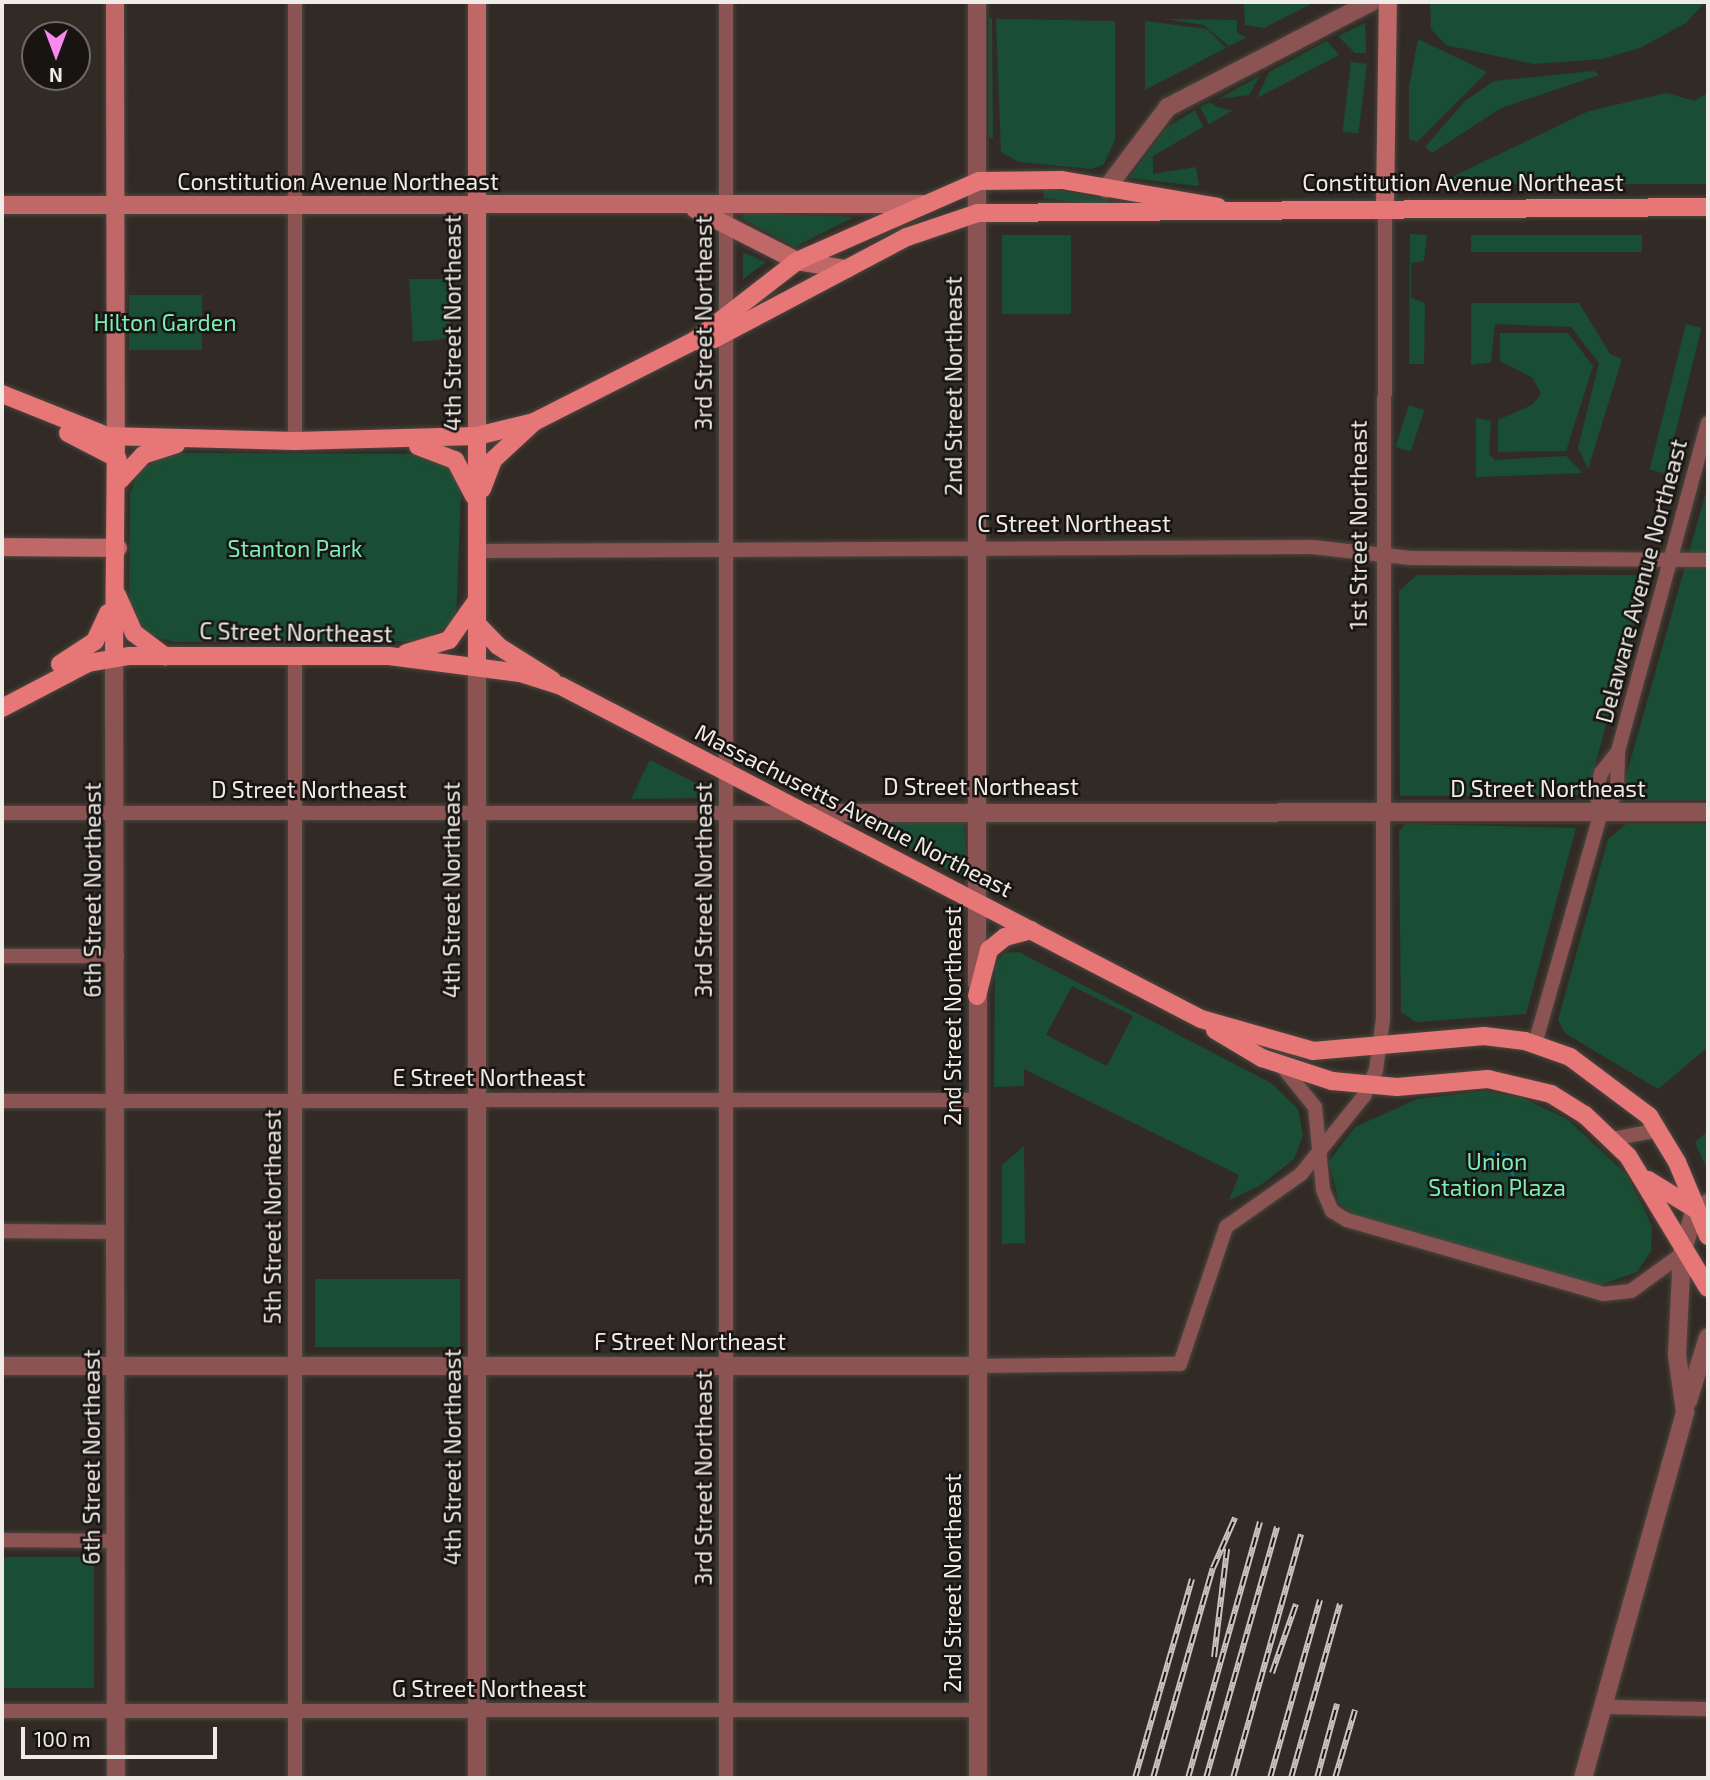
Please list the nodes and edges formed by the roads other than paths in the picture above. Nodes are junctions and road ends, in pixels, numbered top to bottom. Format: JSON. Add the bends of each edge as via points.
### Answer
{"nodes":[{"id":1,"x":115,"y":2,"type":"edge"},
{"id":2,"x":295,"y":2,"type":"edge"},
{"id":3,"x":477,"y":2,"type":"edge"},
{"id":4,"x":726,"y":2,"type":"edge"},
{"id":5,"x":977,"y":2,"type":"edge"},
{"id":6,"x":1371,"y":2,"type":"edge"},
{"id":7,"x":1388,"y":2,"type":"edge"},
{"id":8,"x":979,"y":181,"type":"junction"},
{"id":9,"x":1106,"y":189,"type":"junction"},
{"id":10,"x":922,"y":204,"type":"junction"},
{"id":11,"x":2,"y":205,"type":"edge"},
{"id":12,"x":116,"y":206,"type":"junction"},
{"id":13,"x":295,"y":206,"type":"junction"},
{"id":14,"x":477,"y":206,"type":"junction"},
{"id":15,"x":1218,"y":207,"type":"junction"},
{"id":16,"x":1385,"y":207,"type":"junction"},
{"id":17,"x":1708,"y":207,"type":"edge"},
{"id":18,"x":726,"y":213,"type":"junction"},
{"id":19,"x":978,"y":213,"type":"junction"},
{"id":20,"x":797,"y":261,"type":"junction"},
{"id":21,"x":846,"y":269,"type":"junction"},
{"id":22,"x":726,"y":313,"type":"junction"},
{"id":23,"x":726,"y":333,"type":"junction"},
{"id":24,"x":694,"y":341,"type":"junction"},
{"id":25,"x":2,"y":394,"type":"edge"},
{"id":26,"x":42,"y":415,"type":"junction"},
{"id":27,"x":534,"y":422,"type":"junction"},
{"id":28,"x":1708,"y":424,"type":"edge"},
{"id":29,"x":116,"y":436,"type":"junction"},
{"id":30,"x":477,"y":436,"type":"junction"},
{"id":31,"x":191,"y":440,"type":"junction"},
{"id":32,"x":295,"y":441,"type":"junction"},
{"id":33,"x":391,"y":441,"type":"junction"},
{"id":34,"x":118,"y":459,"type":"junction"},
{"id":35,"x":120,"y":480,"type":"junction"},
{"id":36,"x":477,"y":506,"type":"junction"},
{"id":37,"x":2,"y":547,"type":"edge"},
{"id":38,"x":978,"y":547,"type":"junction"},
{"id":39,"x":118,"y":548,"type":"junction"},
{"id":40,"x":726,"y":549,"type":"junction"},
{"id":41,"x":477,"y":551,"type":"junction"},
{"id":42,"x":1383,"y":555,"type":"junction"},
{"id":43,"x":1670,"y":557,"type":"junction"},
{"id":44,"x":1708,"y":560,"type":"edge"},
{"id":45,"x":115,"y":589,"type":"junction"},
{"id":46,"x":477,"y":599,"type":"junction"},
{"id":47,"x":477,"y":624,"type":"junction"},
{"id":48,"x":165,"y":656,"type":"junction"},
{"id":49,"x":295,"y":656,"type":"junction"},
{"id":50,"x":389,"y":656,"type":"junction"},
{"id":51,"x":114,"y":658,"type":"junction"},
{"id":52,"x":477,"y":664,"type":"junction"},
{"id":53,"x":561,"y":687,"type":"junction"},
{"id":54,"x":2,"y":695,"type":"edge"},
{"id":55,"x":2,"y":708,"type":"edge"},
{"id":56,"x":725,"y":771,"type":"junction"},
{"id":57,"x":977,"y":810,"type":"junction"},
{"id":58,"x":1382,"y":812,"type":"junction"},
{"id":59,"x":1601,"y":812,"type":"junction"},
{"id":60,"x":1708,"y":812,"type":"edge"},
{"id":61,"x":2,"y":813,"type":"edge"},
{"id":62,"x":116,"y":813,"type":"junction"},
{"id":63,"x":295,"y":813,"type":"junction"},
{"id":64,"x":475,"y":813,"type":"junction"},
{"id":65,"x":726,"y":813,"type":"junction"},
{"id":66,"x":806,"y":813,"type":"junction"},
{"id":67,"x":976,"y":901,"type":"junction"},
{"id":68,"x":1031,"y":930,"type":"junction"},
{"id":69,"x":2,"y":956,"type":"edge"},
{"id":70,"x":117,"y":956,"type":"junction"},
{"id":71,"x":976,"y":996,"type":"junction"},
{"id":72,"x":1200,"y":1019,"type":"junction"},
{"id":73,"x":1535,"y":1044,"type":"junction"},
{"id":74,"x":1382,"y":1048,"type":"junction"},
{"id":75,"x":1281,"y":1065,"type":"junction"},
{"id":76,"x":1370,"y":1086,"type":"junction"},
{"id":77,"x":976,"y":1100,"type":"junction"},
{"id":78,"x":2,"y":1101,"type":"edge"},
{"id":79,"x":116,"y":1101,"type":"junction"},
{"id":80,"x":295,"y":1101,"type":"junction"},
{"id":81,"x":725,"y":1101,"type":"junction"},
{"id":82,"x":475,"y":1102,"type":"junction"},
{"id":83,"x":1659,"y":1130,"type":"junction"},
{"id":84,"x":1612,"y":1139,"type":"junction"},
{"id":85,"x":1318,"y":1155,"type":"junction"},
{"id":86,"x":1646,"y":1179,"type":"junction"},
{"id":87,"x":1269,"y":1199,"type":"joint"},
{"id":88,"x":1702,"y":1206,"type":"edge"},
{"id":89,"x":2,"y":1231,"type":"edge"},
{"id":90,"x":116,"y":1232,"type":"junction"},
{"id":91,"x":1708,"y":1236,"type":"edge"},
{"id":92,"x":1682,"y":1254,"type":"junction"},
{"id":93,"x":1708,"y":1288,"type":"edge"},
{"id":94,"x":1708,"y":1337,"type":"edge"},
{"id":95,"x":726,"y":1365,"type":"junction"},
{"id":96,"x":2,"y":1366,"type":"edge"},
{"id":97,"x":976,"y":1366,"type":"junction"},
{"id":98,"x":115,"y":1367,"type":"junction"},
{"id":99,"x":295,"y":1367,"type":"junction"},
{"id":100,"x":476,"y":1367,"type":"junction"},
{"id":101,"x":1685,"y":1412,"type":"junction"},
{"id":102,"x":2,"y":1540,"type":"edge"},
{"id":103,"x":115,"y":1541,"type":"junction"},
{"id":104,"x":1604,"y":1707,"type":"junction"},
{"id":105,"x":1708,"y":1709,"type":"edge"},
{"id":106,"x":977,"y":1710,"type":"junction"},
{"id":107,"x":2,"y":1711,"type":"edge"},
{"id":108,"x":115,"y":1711,"type":"junction"},
{"id":109,"x":477,"y":1711,"type":"junction"},
{"id":110,"x":295,"y":1712,"type":"junction"},
{"id":111,"x":726,"y":1712,"type":"junction"},
{"id":112,"x":116,"y":1778,"type":"edge"},
{"id":113,"x":295,"y":1778,"type":"edge"},
{"id":114,"x":477,"y":1778,"type":"edge"},
{"id":115,"x":726,"y":1778,"type":"edge"},
{"id":116,"x":978,"y":1778,"type":"edge"},
{"id":117,"x":1583,"y":1778,"type":"edge"}],
"edges":[{"from":1,"to":12,"type":"main road","name":"6th Street Northeast"},
{"from":2,"to":13,"type":"street"},
{"from":3,"to":14,"type":"main road","name":"4th Street Northeast"},
{"from":4,"to":18,"type":"street","name":"3rd Street Northeast"},
{"from":5,"to":8,"type":"street","name":"2nd Street Northeast"},
{"from":6,"to":9,"type":"street","via":[[1168,107]]},
{"from":7,"to":16,"type":"main road","name":"1st Street Northeast"},
{"from":8,"to":9,"type":"main road","name":"Constitution Avenue Northeast","via":[[1045,178]]},
{"from":8,"to":10,"type":"main road","name":"Constitution Avenue Northeast"},
{"from":8,"to":19,"type":"street","name":"2nd Street Northeast"},
{"from":9,"to":15,"type":"main road","name":"Constitution Avenue Northeast"},
{"from":10,"to":18,"type":"main road","name":"Constitution Avenue Northeast"},
{"from":10,"to":20,"type":"main road","name":"Constitution Avenue Northeast"},
{"from":11,"to":12,"type":"main road","name":"Constitution Avenue Northeast"},
{"from":12,"to":13,"type":"main road","name":"Constitution Avenue Northeast"},
{"from":12,"to":29,"type":"main road","name":"6th Street Northeast"},
{"from":13,"to":14,"type":"main road","name":"Constitution Avenue Northeast"},
{"from":13,"to":32,"type":"street"},
{"from":14,"to":18,"type":"main road","name":"Constitution Avenue Northeast","via":[[675,206]]},
{"from":14,"to":30,"type":"main road","name":"4th Street Northeast"},
{"from":15,"to":16,"type":"main road","name":"Constitution Avenue Northeast"},
{"from":15,"to":19,"type":"main road","name":"Constitution Avenue Northeast"},
{"from":16,"to":17,"type":"main road","name":"Constitution Avenue Northeast"},
{"from":16,"to":42,"type":"street","name":"1st Street Northeast"},
{"from":18,"to":20,"type":"main road","name":"Constitution Avenue Northeast"},
{"from":18,"to":22,"type":"street","name":"3rd Street Northeast"},
{"from":19,"to":21,"type":"main road","name":"Constitution Avenue Northeast","via":[[907,237]]},
{"from":19,"to":38,"type":"street","name":"2nd Street Northeast"},
{"from":20,"to":21,"type":"main road","name":"Constitution Avenue Northeast"},
{"from":20,"to":22,"type":"main road","name":"Constitution Avenue Northeast"},
{"from":21,"to":23,"type":"main road","name":"Constitution Avenue Northeast"},
{"from":22,"to":23,"type":"street","name":"3rd Street Northeast"},
{"from":22,"to":24,"type":"main road","name":"Constitution Avenue Northeast"},
{"from":23,"to":24,"type":"main road","name":"Constitution Avenue Northeast"},
{"from":23,"to":40,"type":"street","name":"3rd Street Northeast"},
{"from":24,"to":27,"type":"main road"},
{"from":25,"to":26,"type":"main road"},
{"from":26,"to":29,"type":"main road"},
{"from":26,"to":34,"type":"main road"},
{"from":27,"to":30,"type":"main road"},
{"from":27,"to":36,"type":"main road","via":[[493,460]]},
{"from":28,"to":43,"type":"street","name":"Delaware Avenue Northeast"},
{"from":29,"to":31,"type":"main road"},
{"from":29,"to":34,"type":"main road","name":"6th Street Northeast"},
{"from":30,"to":33,"type":"main road"},
{"from":30,"to":36,"type":"main road","name":"4th Street Northeast"},
{"from":31,"to":32,"type":"main road"},
{"from":31,"to":35,"type":"main road","via":[[148,452]]},
{"from":32,"to":33,"type":"main road"},
{"from":33,"to":36,"type":"main road","via":[[451,457]]},
{"from":34,"to":35,"type":"main road","name":"6th Street Northeast"},
{"from":35,"to":39,"type":"main road","name":"6th Street Northeast"},
{"from":36,"to":41,"type":"main road","name":"4th Street Northeast"},
{"from":37,"to":39,"type":"main road"},
{"from":38,"to":40,"type":"street","name":"C Street Northeast"},
{"from":38,"to":42,"type":"street","name":"C Street Northeast","via":[[1312,547]]},
{"from":38,"to":57,"type":"street","name":"2nd Street Northeast"},
{"from":39,"to":45,"type":"main road","name":"6th Street Northeast"},
{"from":40,"to":41,"type":"street","name":"C Street Northeast"},
{"from":40,"to":56,"type":"street","name":"3rd Street Northeast"},
{"from":41,"to":46,"type":"main road","name":"4th Street Northeast"},
{"from":42,"to":43,"type":"street","name":"C Street Northeast"},
{"from":42,"to":58,"type":"street","name":"1st Street Northeast"},
{"from":43,"to":44,"type":"street","name":"C Street Northeast"},
{"from":43,"to":59,"type":"street","name":"Delaware Avenue Northeast","via":[[1618,751],[1617,793]]},
{"from":45,"to":48,"type":"main road","via":[[134,633]]},
{"from":45,"to":51,"type":"main road","name":"6th Street Northeast"},
{"from":45,"to":54,"type":"main road","via":[[101,634],[90,646]]},
{"from":46,"to":47,"type":"main road","name":"4th Street Northeast"},
{"from":46,"to":50,"type":"main road","via":[[449,640]]},
{"from":47,"to":52,"type":"main road","name":"4th Street Northeast"},
{"from":47,"to":53,"type":"main road","via":[[498,646]]},
{"from":48,"to":49,"type":"main road","name":"C Street Northeast"},
{"from":48,"to":51,"type":"main road","name":"C Street Northeast"},
{"from":49,"to":50,"type":"main road","name":"C Street Northeast"},
{"from":49,"to":63,"type":"street","name":"5th Street Northeast"},
{"from":50,"to":52,"type":"main road","name":"C Street Northeast"},
{"from":51,"to":55,"type":"main road","name":"C Street Northeast","via":[[88,663]]},
{"from":51,"to":62,"type":"street","name":"6th Street Northeast"},
{"from":52,"to":53,"type":"main road","name":"Massachusetts Avenue Northeast"},
{"from":52,"to":64,"type":"street","name":"4th Street Northeast"},
{"from":53,"to":56,"type":"main road","name":"Massachusetts Avenue Northeast"},
{"from":56,"to":65,"type":"street","name":"3rd Street Northeast"},
{"from":56,"to":66,"type":"main road","name":"Massachusetts Avenue Northeast"},
{"from":57,"to":58,"type":"street","name":"D Street Northeast"},
{"from":57,"to":66,"type":"street","name":"D Street Northeast"},
{"from":57,"to":67,"type":"street","name":"2nd Street Northeast"},
{"from":58,"to":59,"type":"street","name":"D Street Northeast"},
{"from":58,"to":74,"type":"street","name":"1st Street Northeast"},
{"from":59,"to":60,"type":"street","name":"D Street Northeast"},
{"from":59,"to":73,"type":"street","name":"Delaware Avenue Northeast"},
{"from":61,"to":62,"type":"street","name":"D Street Northeast"},
{"from":62,"to":63,"type":"street","name":"D Street Northeast"},
{"from":62,"to":70,"type":"street","name":"6th Street Northeast"},
{"from":63,"to":64,"type":"street","name":"D Street Northeast"},
{"from":63,"to":80,"type":"street","name":"5th Street Northeast"},
{"from":64,"to":65,"type":"street","name":"D Street Northeast"},
{"from":64,"to":82,"type":"street","name":"4th Street Northeast"},
{"from":65,"to":66,"type":"street","name":"D Street Northeast"},
{"from":65,"to":81,"type":"street","name":"3rd Street Northeast"},
{"from":66,"to":67,"type":"main road","name":"Massachusetts Avenue Northeast"},
{"from":67,"to":68,"type":"main road","name":"Massachusetts Avenue Northeast"},
{"from":67,"to":71,"type":"street","name":"2nd Street Northeast"},
{"from":68,"to":71,"type":"main road","via":[[989,950]]},
{"from":68,"to":72,"type":"main road","name":"Massachusetts Avenue Northeast"},
{"from":69,"to":70,"type":"street"},
{"from":70,"to":79,"type":"street","name":"6th Street Northeast"},
{"from":71,"to":77,"type":"street","name":"2nd Street Northeast"},
{"from":72,"to":74,"type":"main road","name":"Massachusetts Avenue Northeast","via":[[1296,1049]]},
{"from":72,"to":75,"type":"main road","name":"Massachusetts Avenue Northeast","via":[[1232,1043]]},
{"from":73,"to":74,"type":"main road","name":"Massachusetts Avenue Northeast","via":[[1468,1035]]},
{"from":73,"to":83,"type":"main road","name":"Massachusetts Avenue Northeast","via":[[1608,1080]]},
{"from":74,"to":76,"type":"street","name":"1st Street Northeast"},
{"from":75,"to":76,"type":"main road","name":"Massachusetts Avenue Northeast"},
{"from":75,"to":85,"type":"street","via":[[1315,1107]]},
{"from":76,"to":84,"type":"main road","name":"Massachusetts Avenue Northeast","via":[[1473,1078],[1523,1085],[1573,1107]]},
{"from":76,"to":85,"type":"street","name":"1st Street Northeast"},
{"from":77,"to":81,"type":"street","name":"E Street Northeast"},
{"from":77,"to":97,"type":"street","name":"2nd Street Northeast"},
{"from":78,"to":79,"type":"street","name":"E Street Northeast"},
{"from":79,"to":80,"type":"street","name":"E Street Northeast"},
{"from":79,"to":90,"type":"street","name":"6th Street Northeast"},
{"from":80,"to":82,"type":"street","name":"E Street Northeast"},
{"from":80,"to":99,"type":"street","name":"5th Street Northeast"},
{"from":81,"to":82,"type":"street","name":"E Street Northeast"},
{"from":81,"to":95,"type":"street","name":"3rd Street Northeast"},
{"from":82,"to":100,"type":"street","name":"4th Street Northeast"},
{"from":83,"to":84,"type":"street"},
{"from":83,"to":88,"type":"main road"},
{"from":84,"to":86,"type":"main road","name":"Massachusetts Avenue Northeast"},
{"from":85,"to":87,"type":"street","name":"1st Street Northeast"},
{"from":85,"to":92,"type":"street","via":[[1320,1179],[1332,1211],[1347,1220],[1594,1292],[1631,1291]]},
{"from":86,"to":88,"type":"main road"},
{"from":86,"to":92,"type":"main road"},
{"from":87,"to":97,"type":"street","name":"F Street Northeast","via":[[1226,1227],[1180,1364]]},
{"from":88,"to":91,"type":"main road"},
{"from":88,"to":92,"type":"street"},
{"from":89,"to":90,"type":"street"},
{"from":90,"to":98,"type":"street","name":"6th Street Northeast"},
{"from":92,"to":93,"type":"main road"},
{"from":92,"to":101,"type":"street","via":[[1677,1356]]},
{"from":94,"to":101,"type":"street"},
{"from":95,"to":97,"type":"street","name":"F Street Northeast"},
{"from":95,"to":100,"type":"street","name":"F Street Northeast"},
{"from":95,"to":111,"type":"street","name":"3rd Street Northeast"},
{"from":96,"to":98,"type":"street","name":"F Street Northeast"},
{"from":97,"to":106,"type":"street","name":"2nd Street Northeast"},
{"from":98,"to":99,"type":"street","name":"F Street Northeast"},
{"from":98,"to":103,"type":"street","name":"6th Street Northeast"},
{"from":99,"to":100,"type":"street","name":"F Street Northeast"},
{"from":99,"to":110,"type":"street","name":"5th Street Northeast"},
{"from":100,"to":109,"type":"street","name":"4th Street Northeast"},
{"from":101,"to":104,"type":"street"},
{"from":102,"to":103,"type":"street"},
{"from":103,"to":108,"type":"street","name":"6th Street Northeast"},
{"from":104,"to":105,"type":"street"},
{"from":104,"to":117,"type":"street"},
{"from":106,"to":111,"type":"street","name":"G Street Northeast"},
{"from":106,"to":116,"type":"street","name":"2nd Street Northeast"},
{"from":107,"to":108,"type":"street","name":"G Street Northeast"},
{"from":108,"to":110,"type":"street","name":"G Street Northeast"},
{"from":108,"to":112,"type":"street","name":"6th Street Northeast"},
{"from":109,"to":110,"type":"street","name":"G Street Northeast"},
{"from":109,"to":111,"type":"street","name":"G Street Northeast"},
{"from":109,"to":114,"type":"street","name":"4th Street Northeast"},
{"from":110,"to":113,"type":"street","name":"5th Street Northeast"},
{"from":111,"to":115,"type":"street","name":"3rd Street Northeast"}]}
